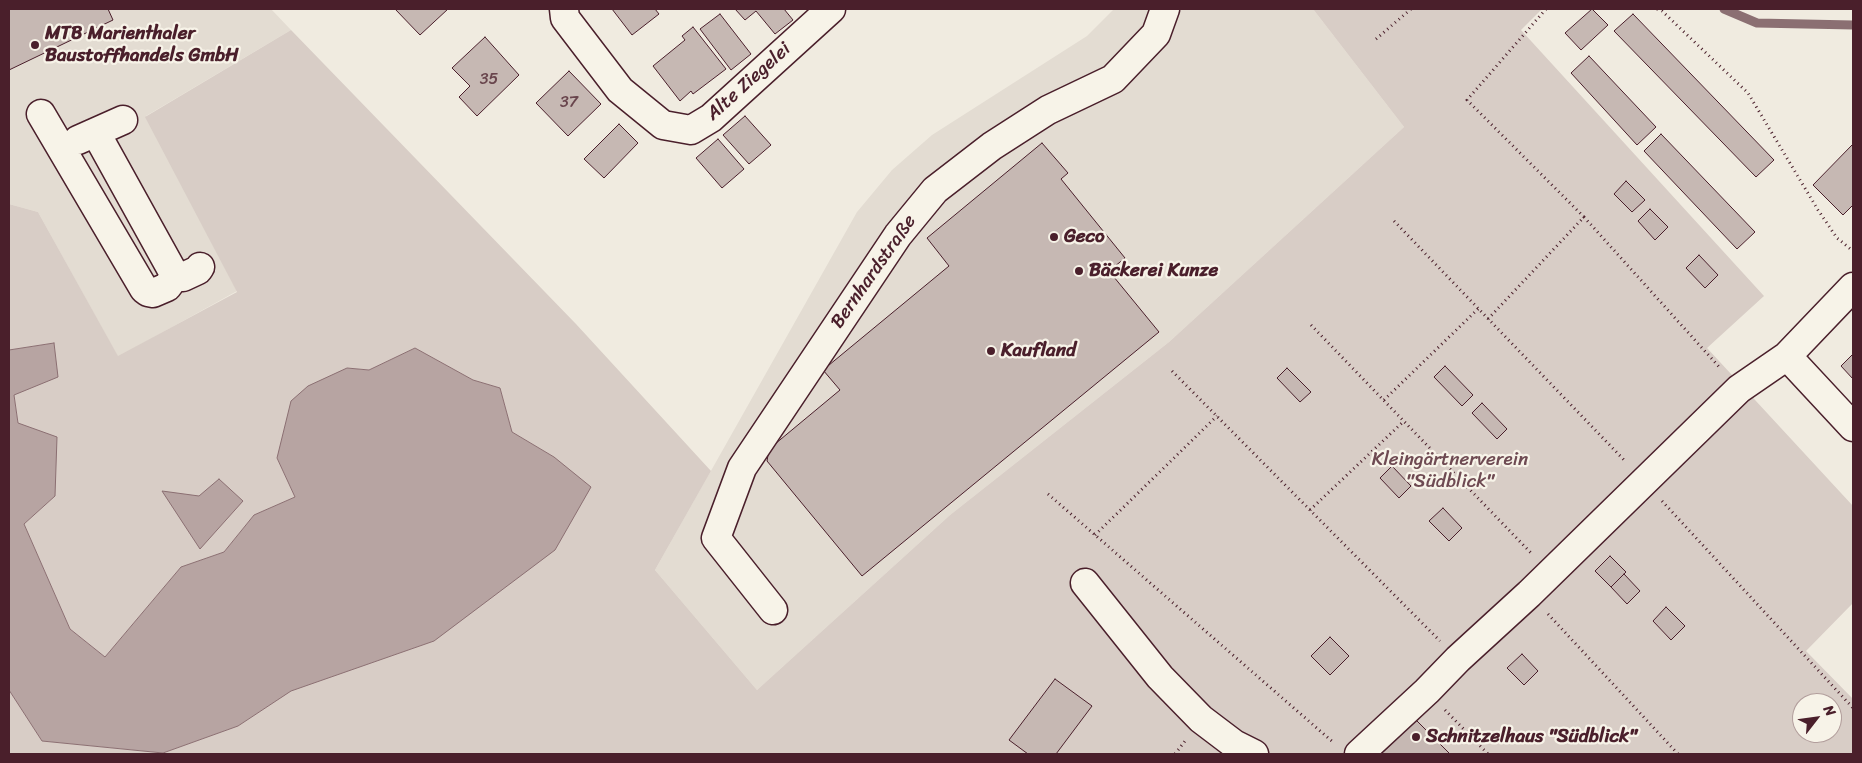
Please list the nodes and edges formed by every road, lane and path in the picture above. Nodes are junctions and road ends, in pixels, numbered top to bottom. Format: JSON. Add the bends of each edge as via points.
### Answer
{"nodes":[{"id":1,"x":564,"y":9,"type":"edge"},
{"id":2,"x":831,"y":9,"type":"edge"},
{"id":3,"x":1165,"y":9,"type":"edge"},
{"id":4,"x":1411,"y":9,"type":"edge"},
{"id":5,"x":1546,"y":9,"type":"edge"},
{"id":6,"x":1657,"y":9,"type":"edge"},
{"id":7,"x":1376,"y":39,"type":"dead end"},
{"id":8,"x":41,"y":114,"type":"dead end"},
{"id":9,"x":124,"y":120,"type":"dead end"},
{"id":10,"x":96,"y":132,"type":"junction"},
{"id":11,"x":61,"y":148,"type":"junction"},
{"id":12,"x":1584,"y":217,"type":"junction"},
{"id":13,"x":1853,"y":251,"type":"edge"},
{"id":14,"x":1853,"y":287,"type":"edge"},
{"id":15,"x":1479,"y":308,"type":"dead end"},
{"id":16,"x":1488,"y":319,"type":"dead end"},
{"id":17,"x":1311,"y":325,"type":"dead end"},
{"id":18,"x":1787,"y":356,"type":"junction"},
{"id":19,"x":1172,"y":371,"type":"dead end"},
{"id":20,"x":1740,"y":390,"type":"junction"},
{"id":21,"x":1384,"y":400,"type":"junction"},
{"id":22,"x":1217,"y":416,"type":"junction"},
{"id":23,"x":1404,"y":421,"type":"junction"},
{"id":24,"x":1853,"y":427,"type":"edge"},
{"id":25,"x":1048,"y":494,"type":"dead end"},
{"id":26,"x":1310,"y":510,"type":"junction"},
{"id":27,"x":1095,"y":535,"type":"junction"},
{"id":28,"x":1550,"y":573,"type":"junction"},
{"id":29,"x":1085,"y":584,"type":"dead end"},
{"id":30,"x":1529,"y":594,"type":"junction"},
{"id":31,"x":773,"y":610,"type":"dead end"},
{"id":32,"x":1458,"y":659,"type":"junction"},
{"id":33,"x":1427,"y":691,"type":"junction"},
{"id":34,"x":1350,"y":751,"type":"edge"},
{"id":35,"x":1254,"y":754,"type":"edge"},
{"id":36,"x":1488,"y":754,"type":"edge"},
{"id":37,"x":1678,"y":754,"type":"edge"}],
"edges":[{"from":1,"to":2,"type":"street","name":"Alte Ziegelei","via":[[564,18],[620,90],[663,125],[691,130],[711,118]]},
{"from":3,"to":31,"type":"street","name":"Bernhardstraße","via":[[1156,34],[1113,79],[1048,110],[992,146],[935,190],[898,235],[742,468],[716,538]]},
{"from":4,"to":7,"type":"path"},
{"from":5,"to":12,"type":"path","via":[[1467,100]]},
{"from":6,"to":13,"type":"path","via":[[1748,93],[1818,210],[1837,238]]},
{"from":8,"to":11,"type":"street"},
{"from":9,"to":10,"type":"street"},
{"from":10,"to":11,"type":"street"},
{"from":10,"to":11,"type":"street","via":[[188,271],[153,293],[144,289]]},
{"from":12,"to":16,"type":"path"},
{"from":12,"to":20,"type":"path"},
{"from":14,"to":18,"type":"street"},
{"from":15,"to":21,"type":"path"},
{"from":17,"to":21,"type":"path"},
{"from":18,"to":20,"type":"street"},
{"from":18,"to":24,"type":"street"},
{"from":19,"to":22,"type":"path"},
{"from":20,"to":28,"type":"street"},
{"from":21,"to":23,"type":"path"},
{"from":22,"to":26,"type":"path"},
{"from":22,"to":27,"type":"path"},
{"from":23,"to":26,"type":"path"},
{"from":23,"to":28,"type":"path"},
{"from":25,"to":27,"type":"path"},
{"from":26,"to":32,"type":"path"},
{"from":27,"to":34,"type":"path"},
{"from":28,"to":30,"type":"street"},
{"from":29,"to":35,"type":"street","via":[[1160,677],[1202,718],[1234,744]]},
{"from":30,"to":32,"type":"street"},
{"from":30,"to":37,"type":"path"},
{"from":32,"to":33,"type":"street"},
{"from":33,"to":34,"type":"street"},
{"from":33,"to":36,"type":"path"}]}
